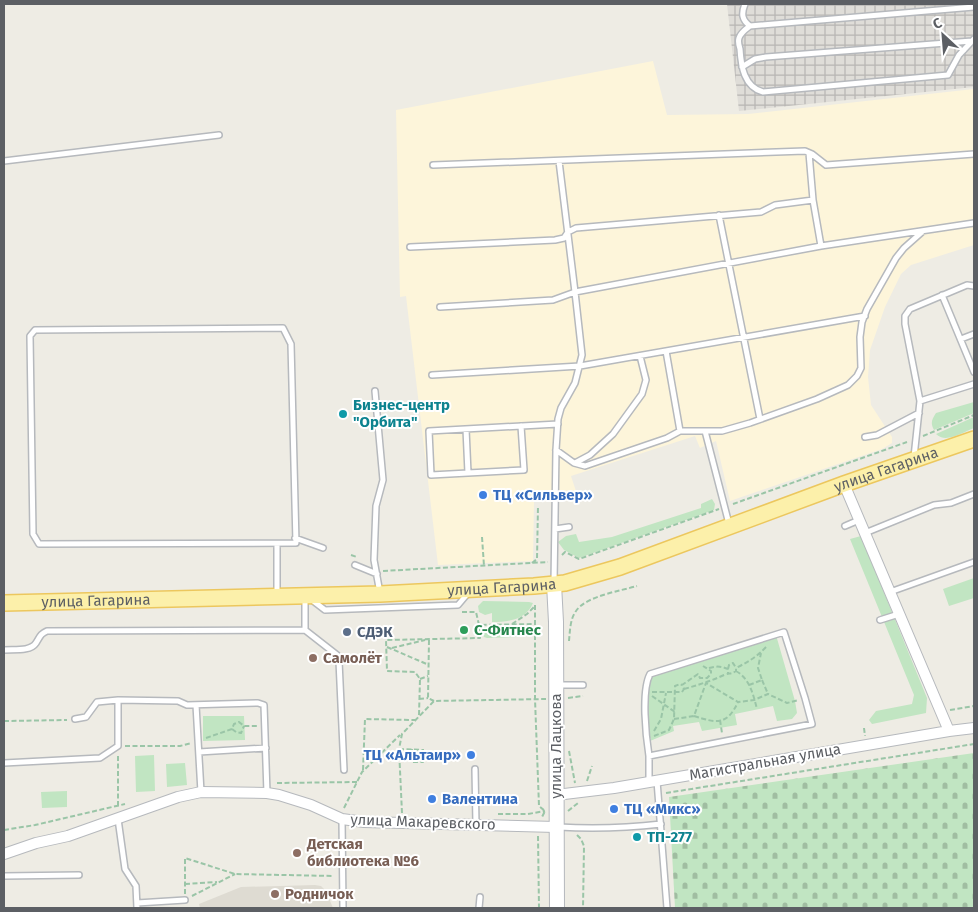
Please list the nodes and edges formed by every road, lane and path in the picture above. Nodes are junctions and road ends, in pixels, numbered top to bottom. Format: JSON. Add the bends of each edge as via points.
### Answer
{"nodes":[{"id":1,"x":745,"y":4,"type":"edge"},
{"id":2,"x":974,"y":7,"type":"edge"},
{"id":3,"x":750,"y":26,"type":"junction"},
{"id":4,"x":973,"y":40,"type":"edge"},
{"id":5,"x":742,"y":67,"type":"junction"},
{"id":6,"x":219,"y":135,"type":"dead end"},
{"id":7,"x":809,"y":153,"type":"junction"},
{"id":8,"x":974,"y":154,"type":"edge"},
{"id":9,"x":560,"y":160,"type":"junction"},
{"id":10,"x":4,"y":161,"type":"edge"},
{"id":11,"x":432,"y":165,"type":"dead end"},
{"id":12,"x":813,"y":200,"type":"junction"},
{"id":13,"x":719,"y":215,"type":"junction"},
{"id":14,"x":974,"y":223,"type":"edge"},
{"id":15,"x":923,"y":231,"type":"junction"},
{"id":16,"x":568,"y":232,"type":"junction"},
{"id":17,"x":821,"y":246,"type":"junction"},
{"id":18,"x":410,"y":247,"type":"dead end"},
{"id":19,"x":729,"y":263,"type":"junction"},
{"id":20,"x":974,"y":286,"type":"edge"},
{"id":21,"x":575,"y":292,"type":"junction"},
{"id":22,"x":942,"y":295,"type":"junction"},
{"id":23,"x":440,"y":307,"type":"dead end"},
{"id":24,"x":864,"y":316,"type":"junction"},
{"id":25,"x":974,"y":334,"type":"edge"},
{"id":26,"x":744,"y":337,"type":"junction"},
{"id":27,"x":961,"y":339,"type":"junction"},
{"id":28,"x":666,"y":351,"type":"junction"},
{"id":29,"x":640,"y":356,"type":"junction"},
{"id":30,"x":580,"y":366,"type":"junction"},
{"id":31,"x":974,"y":372,"type":"edge"},
{"id":32,"x":432,"y":375,"type":"dead end"},
{"id":33,"x":974,"y":384,"type":"edge"},
{"id":34,"x":376,"y":391,"type":"dead end"},
{"id":35,"x":920,"y":401,"type":"junction"},
{"id":36,"x":919,"y":413,"type":"junction"},
{"id":37,"x":974,"y":415,"type":"edge"},
{"id":38,"x":760,"y":419,"type":"junction"},
{"id":39,"x":558,"y":424,"type":"junction"},
{"id":40,"x":522,"y":426,"type":"junction"},
{"id":41,"x":466,"y":429,"type":"junction"},
{"id":42,"x":680,"y":431,"type":"junction"},
{"id":43,"x":705,"y":431,"type":"junction"},
{"id":44,"x":865,"y":437,"type":"dead end"},
{"id":45,"x":974,"y":439,"type":"edge"},
{"id":46,"x":916,"y":440,"type":"junction"},
{"id":47,"x":556,"y":450,"type":"junction"},
{"id":48,"x":914,"y":460,"type":"junction"},
{"id":49,"x":574,"y":464,"type":"junction"},
{"id":50,"x":468,"y":473,"type":"junction"},
{"id":51,"x":844,"y":484,"type":"junction"},
{"id":52,"x":974,"y":494,"type":"edge"},
{"id":53,"x":538,"y":506,"type":"dead end"},
{"id":54,"x":724,"y":507,"type":"junction"},
{"id":55,"x":859,"y":520,"type":"junction"},
{"id":56,"x":845,"y":526,"type":"dead end"},
{"id":57,"x":730,"y":527,"type":"junction"},
{"id":58,"x":569,"y":528,"type":"dead end"},
{"id":59,"x":555,"y":529,"type":"junction"},
{"id":60,"x":865,"y":533,"type":"junction"},
{"id":61,"x":482,"y":537,"type":"dead end"},
{"id":62,"x":296,"y":538,"type":"junction"},
{"id":63,"x":276,"y":544,"type":"junction"},
{"id":64,"x":323,"y":548,"type":"dead end"},
{"id":65,"x":565,"y":552,"type":"dead end"},
{"id":66,"x":974,"y":562,"type":"edge"},
{"id":67,"x":355,"y":565,"type":"dead end"},
{"id":68,"x":484,"y":566,"type":"junction"},
{"id":69,"x":375,"y":567,"type":"junction"},
{"id":70,"x":376,"y":574,"type":"junction"},
{"id":71,"x":554,"y":584,"type":"junction"},
{"id":72,"x":637,"y":586,"type":"dead end"},
{"id":73,"x":471,"y":590,"type":"junction"},
{"id":74,"x":890,"y":592,"type":"junction"},
{"id":75,"x":380,"y":594,"type":"junction"},
{"id":76,"x":277,"y":596,"type":"junction"},
{"id":77,"x":305,"y":596,"type":"junction"},
{"id":78,"x":4,"y":603,"type":"edge"},
{"id":79,"x":457,"y":612,"type":"dead end"},
{"id":80,"x":899,"y":614,"type":"junction"},
{"id":81,"x":880,"y":620,"type":"dead end"},
{"id":82,"x":535,"y":624,"type":"junction"},
{"id":83,"x":479,"y":625,"type":"junction"},
{"id":84,"x":510,"y":625,"type":"junction"},
{"id":85,"x":306,"y":630,"type":"junction"},
{"id":86,"x":776,"y":635,"type":"junction"},
{"id":87,"x":429,"y":639,"type":"junction"},
{"id":88,"x":387,"y":648,"type":"junction"},
{"id":89,"x":392,"y":648,"type":"junction"},
{"id":90,"x":569,"y":648,"type":"dead end"},
{"id":91,"x":4,"y":650,"type":"edge"},
{"id":92,"x":761,"y":653,"type":"junction"},
{"id":93,"x":429,"y":665,"type":"junction"},
{"id":94,"x":701,"y":665,"type":"dead end"},
{"id":95,"x":709,"y":668,"type":"junction"},
{"id":96,"x":728,"y":669,"type":"junction"},
{"id":97,"x":736,"y":669,"type":"junction"},
{"id":98,"x":728,"y":674,"type":"junction"},
{"id":99,"x":428,"y":676,"type":"junction"},
{"id":100,"x":420,"y":679,"type":"junction"},
{"id":101,"x":762,"y":680,"type":"junction"},
{"id":102,"x":706,"y":684,"type":"junction"},
{"id":103,"x":562,"y":685,"type":"junction"},
{"id":104,"x":583,"y":685,"type":"dead end"},
{"id":105,"x":682,"y":685,"type":"junction"},
{"id":106,"x":749,"y":685,"type":"junction"},
{"id":107,"x":684,"y":689,"type":"junction"},
{"id":108,"x":646,"y":692,"type":"junction"},
{"id":109,"x":666,"y":692,"type":"junction"},
{"id":110,"x":675,"y":692,"type":"junction"},
{"id":111,"x":768,"y":694,"type":"junction"},
{"id":112,"x":583,"y":696,"type":"dead end"},
{"id":113,"x":428,"y":698,"type":"junction"},
{"id":114,"x":805,"y":698,"type":"junction"},
{"id":115,"x":419,"y":699,"type":"junction"},
{"id":116,"x":535,"y":699,"type":"junction"},
{"id":117,"x":118,"y":700,"type":"junction"},
{"id":118,"x":754,"y":700,"type":"junction"},
{"id":119,"x":434,"y":701,"type":"junction"},
{"id":120,"x":738,"y":702,"type":"junction"},
{"id":121,"x":663,"y":704,"type":"junction"},
{"id":122,"x":196,"y":705,"type":"junction"},
{"id":123,"x":974,"y":706,"type":"edge"},
{"id":124,"x":756,"y":709,"type":"dead end"},
{"id":125,"x":948,"y":710,"type":"dead end"},
{"id":126,"x":675,"y":712,"type":"junction"},
{"id":127,"x":419,"y":716,"type":"junction"},
{"id":128,"x":694,"y":716,"type":"junction"},
{"id":129,"x":75,"y":719,"type":"joint"},
{"id":130,"x":414,"y":720,"type":"junction"},
{"id":131,"x":674,"y":720,"type":"junction"},
{"id":132,"x":720,"y":720,"type":"junction"},
{"id":133,"x":4,"y":721,"type":"edge"},
{"id":134,"x":266,"y":725,"type":"junction"},
{"id":135,"x":244,"y":726,"type":"junction"},
{"id":136,"x":974,"y":728,"type":"edge"},
{"id":137,"x":232,"y":729,"type":"junction"},
{"id":138,"x":949,"y":731,"type":"junction"},
{"id":139,"x":402,"y":734,"type":"junction"},
{"id":140,"x":199,"y":741,"type":"junction"},
{"id":141,"x":723,"y":742,"type":"junction"},
{"id":142,"x":974,"y":744,"type":"edge"},
{"id":143,"x":118,"y":746,"type":"junction"},
{"id":144,"x":266,"y":748,"type":"junction"},
{"id":145,"x":399,"y":749,"type":"junction"},
{"id":146,"x":412,"y":749,"type":"junction"},
{"id":147,"x":569,"y":750,"type":"dead end"},
{"id":148,"x":199,"y":752,"type":"junction"},
{"id":149,"x":649,"y":756,"type":"junction"},
{"id":150,"x":4,"y":763,"type":"edge"},
{"id":151,"x":592,"y":766,"type":"dead end"},
{"id":152,"x":475,"y":769,"type":"dead end"},
{"id":153,"x":344,"y":770,"type":"dead end"},
{"id":154,"x":362,"y":772,"type":"junction"},
{"id":155,"x":653,"y":781,"type":"junction"},
{"id":156,"x":584,"y":790,"type":"junction"},
{"id":157,"x":201,"y":792,"type":"junction"},
{"id":158,"x":267,"y":793,"type":"junction"},
{"id":159,"x":658,"y":794,"type":"junction"},
{"id":160,"x":556,"y":795,"type":"junction"},
{"id":161,"x":118,"y":806,"type":"junction"},
{"id":162,"x":343,"y":815,"type":"junction"},
{"id":163,"x":402,"y":816,"type":"dead end"},
{"id":164,"x":118,"y":819,"type":"junction"},
{"id":165,"x":660,"y":824,"type":"junction"},
{"id":166,"x":476,"y":825,"type":"junction"},
{"id":167,"x":537,"y":826,"type":"junction"},
{"id":168,"x":563,"y":827,"type":"junction"},
{"id":169,"x":4,"y":830,"type":"edge"},
{"id":170,"x":4,"y":854,"type":"edge"},
{"id":171,"x":235,"y":874,"type":"dead end"},
{"id":172,"x":79,"y":875,"type":"dead end"},
{"id":173,"x":338,"y":875,"type":"dead end"},
{"id":174,"x":4,"y":876,"type":"edge"},
{"id":175,"x":220,"y":882,"type":"dead end"},
{"id":176,"x":185,"y":884,"type":"junction"},
{"id":177,"x":480,"y":897,"type":"dead end"},
{"id":178,"x":184,"y":900,"type":"junction"},
{"id":179,"x":137,"y":906,"type":"edge"},
{"id":180,"x":343,"y":908,"type":"edge"},
{"id":181,"x":479,"y":908,"type":"edge"},
{"id":182,"x":539,"y":908,"type":"edge"},
{"id":183,"x":557,"y":908,"type":"edge"},
{"id":184,"x":583,"y":908,"type":"edge"},
{"id":185,"x":667,"y":908,"type":"edge"}],
"edges":[{"from":1,"to":3,"type":"lane","via":[[742,16]]},
{"from":2,"to":3,"type":"lane"},
{"from":3,"to":5,"type":"lane","via":[[739,38]]},
{"from":4,"to":5,"type":"lane","via":[[766,57]]},
{"from":4,"to":5,"type":"lane","via":[[959,55],[948,75],[763,92],[756,90],[744,76]]},
{"from":6,"to":10,"type":"lane"},
{"from":7,"to":8,"type":"lane","via":[[826,166]]},
{"from":7,"to":9,"type":"lane"},
{"from":7,"to":12,"type":"lane"},
{"from":9,"to":11,"type":"lane"},
{"from":9,"to":16,"type":"lane"},
{"from":12,"to":13,"type":"lane","via":[[774,205],[761,212]]},
{"from":12,"to":17,"type":"lane"},
{"from":13,"to":16,"type":"lane","via":[[576,228]]},
{"from":13,"to":19,"type":"lane"},
{"from":14,"to":15,"type":"lane"},
{"from":15,"to":17,"type":"lane"},
{"from":15,"to":24,"type":"lane","via":[[896,258]]},
{"from":16,"to":18,"type":"lane","via":[[564,238],[555,240]]},
{"from":16,"to":21,"type":"lane"},
{"from":17,"to":19,"type":"lane"},
{"from":19,"to":21,"type":"lane"},
{"from":19,"to":26,"type":"lane"},
{"from":20,"to":22,"type":"lane","via":[[967,284]]},
{"from":21,"to":23,"type":"lane","via":[[553,300]]},
{"from":21,"to":30,"type":"lane","via":[[582,355]]},
{"from":22,"to":27,"type":"lane"},
{"from":22,"to":35,"type":"lane","via":[[910,308],[904,320]]},
{"from":24,"to":26,"type":"lane"},
{"from":24,"to":38,"type":"lane","via":[[860,337],[861,368],[853,381],[818,399]]},
{"from":25,"to":27,"type":"lane"},
{"from":26,"to":28,"type":"lane"},
{"from":26,"to":38,"type":"lane"},
{"from":27,"to":31,"type":"lane"},
{"from":28,"to":29,"type":"lane"},
{"from":28,"to":42,"type":"lane"},
{"from":29,"to":30,"type":"lane"},
{"from":29,"to":49,"type":"lane","via":[[646,380],[642,394],[613,434],[590,455]]},
{"from":30,"to":32,"type":"lane"},
{"from":30,"to":39,"type":"lane","via":[[561,408]]},
{"from":33,"to":35,"type":"lane"},
{"from":34,"to":69,"type":"lane","via":[[383,480],[376,506]]},
{"from":35,"to":36,"type":"lane"},
{"from":36,"to":44,"type":"lane","via":[[877,435]]},
{"from":36,"to":46,"type":"lane"},
{"from":37,"to":46,"type":"path"},
{"from":38,"to":43,"type":"lane","via":[[722,431]]},
{"from":39,"to":40,"type":"lane"},
{"from":39,"to":47,"type":"lane"},
{"from":40,"to":41,"type":"lane"},
{"from":40,"to":50,"type":"lane","via":[[524,470]]},
{"from":41,"to":50,"type":"lane"},
{"from":41,"to":50,"type":"lane","via":[[428,431],[431,475]]},
{"from":42,"to":43,"type":"lane"},
{"from":42,"to":49,"type":"lane","via":[[585,466]]},
{"from":43,"to":54,"type":"lane"},
{"from":45,"to":48,"type":"main road","name":"улица Гагарина"},
{"from":46,"to":48,"type":"lane"},
{"from":46,"to":54,"type":"path"},
{"from":47,"to":49,"type":"lane"},
{"from":47,"to":59,"type":"lane"},
{"from":48,"to":51,"type":"main road","name":"улица Гагарина"},
{"from":51,"to":55,"type":"street"},
{"from":51,"to":57,"type":"main road","name":"улица Гагарина"},
{"from":52,"to":60,"type":"lane","via":[[951,503],[934,504]]},
{"from":53,"to":68,"type":"path","via":[[537,559],[532,563]]},
{"from":54,"to":57,"type":"lane"},
{"from":54,"to":65,"type":"path","via":[[579,559]]},
{"from":55,"to":56,"type":"lane"},
{"from":55,"to":60,"type":"street"},
{"from":57,"to":71,"type":"main road","name":"улица Гагарина","via":[[600,574]]},
{"from":58,"to":59,"type":"lane"},
{"from":59,"to":71,"type":"lane"},
{"from":60,"to":74,"type":"street"},
{"from":61,"to":68,"type":"path"},
{"from":62,"to":63,"type":"lane","via":[[296,543]]},
{"from":62,"to":63,"type":"lane","via":[[291,344],[283,328],[35,330],[30,336],[33,534],[39,544]]},
{"from":62,"to":64,"type":"lane"},
{"from":63,"to":76,"type":"lane"},
{"from":66,"to":74,"type":"lane"},
{"from":67,"to":70,"type":"lane"},
{"from":68,"to":69,"type":"path","via":[[381,571]]},
{"from":69,"to":70,"type":"lane"},
{"from":70,"to":75,"type":"lane"},
{"from":71,"to":73,"type":"main road","name":"улица Гагарина"},
{"from":71,"to":103,"type":"street","name":"улица Лацкова"},
{"from":72,"to":90,"type":"path","via":[[591,599],[576,610],[570,626]]},
{"from":73,"to":75,"type":"main road","name":"улица Гагарина"},
{"from":73,"to":77,"type":"lane","via":[[458,605],[325,610]]},
{"from":74,"to":80,"type":"street"},
{"from":75,"to":77,"type":"main road","name":"улица Гагарина"},
{"from":76,"to":77,"type":"main road","name":"улица Гагарина"},
{"from":76,"to":78,"type":"main road","name":"улица Гагарина"},
{"from":77,"to":85,"type":"lane"},
{"from":79,"to":83,"type":"path","via":[[476,612]]},
{"from":80,"to":81,"type":"lane"},
{"from":80,"to":138,"type":"street"},
{"from":82,"to":84,"type":"path"},
{"from":82,"to":84,"type":"path","via":[[535,605]]},
{"from":82,"to":116,"type":"path"},
{"from":83,"to":84,"type":"path"},
{"from":83,"to":87,"type":"path","via":[[480,638]]},
{"from":85,"to":91,"type":"lane","via":[[47,631],[32,647]]},
{"from":85,"to":153,"type":"lane","via":[[339,660]]},
{"from":86,"to":92,"type":"path"},
{"from":86,"to":108,"type":"lane","via":[[650,674]]},
{"from":86,"to":114,"type":"lane","via":[[784,632]]},
{"from":87,"to":88,"type":"path","via":[[386,640]]},
{"from":87,"to":89,"type":"path"},
{"from":87,"to":93,"type":"path"},
{"from":88,"to":89,"type":"path"},
{"from":88,"to":100,"type":"path","via":[[387,671],[415,672]]},
{"from":89,"to":93,"type":"path"},
{"from":92,"to":97,"type":"path"},
{"from":92,"to":101,"type":"path","via":[[758,668]]},
{"from":93,"to":99,"type":"path"},
{"from":94,"to":95,"type":"path"},
{"from":95,"to":96,"type":"path"},
{"from":95,"to":105,"type":"path","via":[[711,674],[707,678],[700,678],[698,674]]},
{"from":96,"to":97,"type":"path","via":[[733,663]]},
{"from":96,"to":98,"type":"path"},
{"from":97,"to":98,"type":"path"},
{"from":97,"to":106,"type":"path"},
{"from":98,"to":102,"type":"path"},
{"from":99,"to":100,"type":"path"},
{"from":99,"to":113,"type":"path"},
{"from":100,"to":115,"type":"path"},
{"from":101,"to":106,"type":"path"},
{"from":101,"to":111,"type":"path"},
{"from":102,"to":107,"type":"path"},
{"from":102,"to":120,"type":"path"},
{"from":102,"to":128,"type":"path"},
{"from":103,"to":104,"type":"lane"},
{"from":103,"to":112,"type":"path","via":[[569,698]]},
{"from":103,"to":160,"type":"street","name":"улица Лацкова"},
{"from":105,"to":107,"type":"path"},
{"from":105,"to":110,"type":"path","via":[[675,686]]},
{"from":106,"to":118,"type":"path"},
{"from":107,"to":110,"type":"path"},
{"from":108,"to":109,"type":"path"},
{"from":108,"to":121,"type":"path"},
{"from":108,"to":149,"type":"lane"},
{"from":109,"to":110,"type":"path"},
{"from":109,"to":121,"type":"path"},
{"from":110,"to":126,"type":"path"},
{"from":111,"to":114,"type":"path","via":[[787,703]]},
{"from":111,"to":118,"type":"path"},
{"from":113,"to":115,"type":"path"},
{"from":113,"to":119,"type":"path"},
{"from":114,"to":141,"type":"lane","via":[[812,724]]},
{"from":115,"to":127,"type":"path"},
{"from":116,"to":119,"type":"path"},
{"from":116,"to":167,"type":"path","via":[[539,806],[545,811]]},
{"from":117,"to":122,"type":"lane","via":[[173,701]]},
{"from":117,"to":129,"type":"lane","via":[[97,702],[86,717]]},
{"from":117,"to":143,"type":"lane"},
{"from":118,"to":120,"type":"path"},
{"from":118,"to":124,"type":"path"},
{"from":119,"to":127,"type":"path"},
{"from":120,"to":132,"type":"path","via":[[732,714]]},
{"from":121,"to":126,"type":"path"},
{"from":121,"to":131,"type":"path","via":[[661,719],[651,738],[668,730]]},
{"from":122,"to":134,"type":"lane","via":[[258,703],[264,705]]},
{"from":122,"to":140,"type":"lane"},
{"from":123,"to":125,"type":"path"},
{"from":126,"to":131,"type":"path"},
{"from":127,"to":130,"type":"path"},
{"from":128,"to":131,"type":"path"},
{"from":128,"to":132,"type":"path","via":[[712,722]]},
{"from":129,"to":133,"type":"path"},
{"from":130,"to":139,"type":"path"},
{"from":130,"to":154,"type":"path","via":[[365,720]]},
{"from":132,"to":141,"type":"path"},
{"from":134,"to":135,"type":"path"},
{"from":134,"to":144,"type":"lane"},
{"from":135,"to":137,"type":"path","via":[[239,722]]},
{"from":135,"to":137,"type":"path","via":[[241,733]]},
{"from":136,"to":138,"type":"street","name":"Магистральная улица"},
{"from":137,"to":140,"type":"path"},
{"from":138,"to":155,"type":"street","name":"Магистральная улица"},
{"from":139,"to":145,"type":"path"},
{"from":139,"to":154,"type":"path"},
{"from":140,"to":143,"type":"path","via":[[180,746]]},
{"from":140,"to":148,"type":"lane"},
{"from":141,"to":149,"type":"lane"},
{"from":142,"to":159,"type":"path"},
{"from":143,"to":150,"type":"lane","via":[[100,758]]},
{"from":143,"to":161,"type":"path"},
{"from":144,"to":148,"type":"lane"},
{"from":144,"to":158,"type":"lane"},
{"from":145,"to":146,"type":"path"},
{"from":145,"to":163,"type":"path"},
{"from":146,"to":146,"type":"path","via":[[411,762],[423,762],[423,751]]},
{"from":147,"to":156,"type":"path","via":[[574,782]]},
{"from":148,"to":157,"type":"lane"},
{"from":149,"to":155,"type":"lane"},
{"from":151,"to":156,"type":"path"},
{"from":152,"to":166,"type":"lane"},
{"from":154,"to":162,"type":"path"},
{"from":155,"to":156,"type":"street","name":"Магистральная улица"},
{"from":155,"to":159,"type":"lane"},
{"from":156,"to":160,"type":"street","name":"Магистральная улица"},
{"from":156,"to":168,"type":"path","via":[[579,802],[568,812]]},
{"from":157,"to":158,"type":"street","name":"улица Макаревского"},
{"from":157,"to":164,"type":"street","name":"улица Макаревского"},
{"from":158,"to":162,"type":"street","name":"улица Макаревского"},
{"from":159,"to":165,"type":"lane"},
{"from":160,"to":168,"type":"street","name":"улица Лацкова"},
{"from":161,"to":164,"type":"path"},
{"from":161,"to":169,"type":"path"},
{"from":162,"to":166,"type":"street","name":"улица Макаревского","via":[[364,822]]},
{"from":162,"to":180,"type":"lane"},
{"from":164,"to":170,"type":"street","name":"улица Макаревского"},
{"from":164,"to":179,"type":"lane","via":[[124,869],[136,886]]},
{"from":165,"to":168,"type":"lane","via":[[631,828]]},
{"from":165,"to":185,"type":"lane"},
{"from":166,"to":167,"type":"street","name":"улица Макаревского"},
{"from":167,"to":168,"type":"street","name":"улица Макаревского"},
{"from":167,"to":182,"type":"path"},
{"from":168,"to":183,"type":"street","name":"улица Лацкова"},
{"from":168,"to":184,"type":"path","via":[[581,839],[584,846]]},
{"from":171,"to":178,"type":"path"},
{"from":172,"to":174,"type":"lane"},
{"from":173,"to":176,"type":"path","via":[[235,874],[185,858]]},
{"from":175,"to":176,"type":"path"},
{"from":176,"to":178,"type":"path"},
{"from":177,"to":181,"type":"lane"},
{"from":178,"to":179,"type":"lane"}]}
